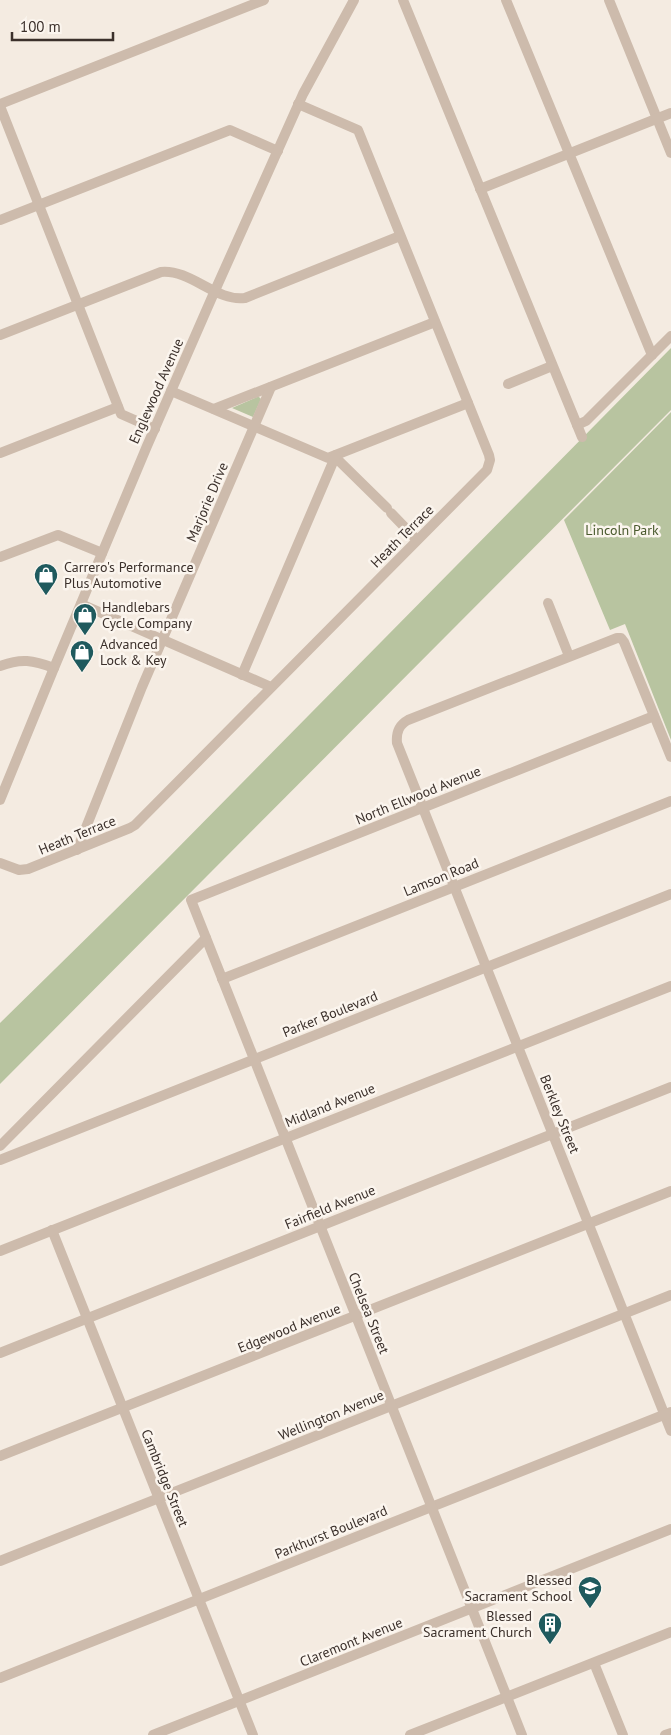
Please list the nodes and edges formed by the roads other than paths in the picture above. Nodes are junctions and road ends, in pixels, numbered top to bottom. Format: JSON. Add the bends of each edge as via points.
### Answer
{"nodes":[{"id":1,"x":264,"y":0,"type":"edge"},
{"id":2,"x":354,"y":0,"type":"edge"},
{"id":3,"x":403,"y":0,"type":"edge"},
{"id":4,"x":506,"y":0,"type":"edge"},
{"id":5,"x":609,"y":0,"type":"edge"},
{"id":6,"x":298,"y":104,"type":"junction"},
{"id":7,"x":0,"y":105,"type":"edge"},
{"id":8,"x":671,"y":113,"type":"edge"},
{"id":9,"x":657,"y":118,"type":"junction"},
{"id":10,"x":278,"y":152,"type":"junction"},
{"id":11,"x":671,"y":153,"type":"edge"},
{"id":12,"x":569,"y":154,"type":"junction"},
{"id":13,"x":480,"y":189,"type":"junction"},
{"id":14,"x":39,"y":204,"type":"junction"},
{"id":15,"x":0,"y":220,"type":"edge"},
{"id":16,"x":400,"y":236,"type":"junction"},
{"id":17,"x":216,"y":290,"type":"junction"},
{"id":18,"x":78,"y":304,"type":"junction"},
{"id":19,"x":435,"y":322,"type":"junction"},
{"id":20,"x":0,"y":335,"type":"edge"},
{"id":21,"x":671,"y":336,"type":"edge"},
{"id":22,"x":652,"y":355,"type":"junction"},
{"id":23,"x":552,"y":366,"type":"junction"},
{"id":24,"x":508,"y":384,"type":"dead end"},
{"id":25,"x":271,"y":387,"type":"junction"},
{"id":26,"x":171,"y":391,"type":"junction"},
{"id":27,"x":468,"y":403,"type":"junction"},
{"id":28,"x":118,"y":407,"type":"junction"},
{"id":29,"x":214,"y":409,"type":"junction"},
{"id":30,"x":578,"y":425,"type":"junction"},
{"id":31,"x":254,"y":426,"type":"junction"},
{"id":32,"x":155,"y":429,"type":"junction"},
{"id":33,"x":582,"y":436,"type":"dead end"},
{"id":34,"x":0,"y":453,"type":"edge"},
{"id":35,"x":336,"y":456,"type":"junction"},
{"id":36,"x":417,"y":540,"type":"junction"},
{"id":37,"x":102,"y":553,"type":"junction"},
{"id":38,"x":0,"y":557,"type":"edge"},
{"id":39,"x":548,"y":603,"type":"dead end"},
{"id":40,"x":81,"y":604,"type":"junction"},
{"id":41,"x":163,"y":640,"type":"junction"},
{"id":42,"x":569,"y":656,"type":"junction"},
{"id":43,"x":0,"y":666,"type":"edge"},
{"id":44,"x":54,"y":668,"type":"junction"},
{"id":45,"x":242,"y":675,"type":"junction"},
{"id":46,"x":271,"y":687,"type":"junction"},
{"id":47,"x":654,"y":716,"type":"junction"},
{"id":48,"x":671,"y":757,"type":"edge"},
{"id":49,"x":0,"y":800,"type":"edge"},
{"id":50,"x":671,"y":801,"type":"edge"},
{"id":51,"x":423,"y":808,"type":"junction"},
{"id":52,"x":77,"y":850,"type":"junction"},
{"id":53,"x":0,"y":863,"type":"edge"},
{"id":54,"x":455,"y":887,"type":"junction"},
{"id":55,"x":671,"y":894,"type":"edge"},
{"id":56,"x":191,"y":900,"type":"joint"},
{"id":57,"x":206,"y":938,"type":"junction"},
{"id":58,"x":487,"y":967,"type":"junction"},
{"id":59,"x":222,"y":979,"type":"junction"},
{"id":60,"x":671,"y":986,"type":"edge"},
{"id":61,"x":518,"y":1045,"type":"junction"},
{"id":62,"x":254,"y":1059,"type":"junction"},
{"id":63,"x":671,"y":1087,"type":"edge"},
{"id":64,"x":553,"y":1134,"type":"junction"},
{"id":65,"x":286,"y":1138,"type":"junction"},
{"id":66,"x":0,"y":1146,"type":"edge"},
{"id":67,"x":0,"y":1160,"type":"edge"},
{"id":68,"x":671,"y":1191,"type":"edge"},
{"id":69,"x":589,"y":1224,"type":"junction"},
{"id":70,"x":320,"y":1226,"type":"junction"},
{"id":71,"x":52,"y":1230,"type":"junction"},
{"id":72,"x":0,"y":1251,"type":"edge"},
{"id":73,"x":671,"y":1295,"type":"edge"},
{"id":74,"x":624,"y":1313,"type":"junction"},
{"id":75,"x":356,"y":1316,"type":"junction"},
{"id":76,"x":87,"y":1318,"type":"junction"},
{"id":77,"x":0,"y":1353,"type":"edge"},
{"id":78,"x":391,"y":1406,"type":"junction"},
{"id":79,"x":123,"y":1408,"type":"junction"},
{"id":80,"x":668,"y":1413,"type":"edge"},
{"id":81,"x":671,"y":1431,"type":"edge"},
{"id":82,"x":0,"y":1456,"type":"edge"},
{"id":83,"x":158,"y":1498,"type":"junction"},
{"id":84,"x":431,"y":1507,"type":"junction"},
{"id":85,"x":671,"y":1529,"type":"edge"},
{"id":86,"x":0,"y":1561,"type":"edge"},
{"id":87,"x":198,"y":1599,"type":"junction"},
{"id":88,"x":472,"y":1607,"type":"junction"},
{"id":89,"x":671,"y":1632,"type":"edge"},
{"id":90,"x":594,"y":1663,"type":"junction"},
{"id":91,"x":0,"y":1678,"type":"edge"},
{"id":92,"x":507,"y":1697,"type":"junction"},
{"id":93,"x":239,"y":1701,"type":"junction"},
{"id":94,"x":671,"y":1733,"type":"edge"},
{"id":95,"x":153,"y":1735,"type":"edge"},
{"id":96,"x":253,"y":1735,"type":"edge"},
{"id":97,"x":410,"y":1735,"type":"edge"},
{"id":98,"x":522,"y":1735,"type":"edge"},
{"id":99,"x":623,"y":1735,"type":"edge"},
{"id":100,"x":666,"y":1735,"type":"edge"}],
"edges":[{"from":1,"to":7,"type":"street"},
{"from":2,"to":6,"type":"street","name":"Englewood Avenue"},
{"from":3,"to":13,"type":"street"},
{"from":4,"to":12,"type":"street"},
{"from":5,"to":9,"type":"street"},
{"from":6,"to":10,"type":"street","name":"Englewood Avenue"},
{"from":6,"to":16,"type":"street","name":"Heath Terrace","via":[[358,130]]},
{"from":7,"to":14,"type":"street"},
{"from":8,"to":9,"type":"street"},
{"from":9,"to":11,"type":"street"},
{"from":9,"to":12,"type":"street"},
{"from":10,"to":14,"type":"street","via":[[230,130]]},
{"from":10,"to":17,"type":"street","name":"Englewood Avenue"},
{"from":12,"to":13,"type":"street"},
{"from":12,"to":22,"type":"street"},
{"from":13,"to":23,"type":"street"},
{"from":14,"to":15,"type":"street"},
{"from":14,"to":18,"type":"street"},
{"from":16,"to":17,"type":"street","via":[[245,298],[233,298]]},
{"from":16,"to":19,"type":"street","name":"Heath Terrace"},
{"from":17,"to":18,"type":"street","via":[[168,271]]},
{"from":17,"to":26,"type":"street","name":"Englewood Avenue"},
{"from":18,"to":20,"type":"street"},
{"from":18,"to":28,"type":"street"},
{"from":19,"to":25,"type":"street"},
{"from":19,"to":27,"type":"street","name":"Heath Terrace"},
{"from":21,"to":22,"type":"street"},
{"from":22,"to":30,"type":"street","via":[[586,421]]},
{"from":23,"to":24,"type":"street"},
{"from":23,"to":30,"type":"street"},
{"from":25,"to":29,"type":"street"},
{"from":25,"to":31,"type":"street","name":"Marjorie Drive"},
{"from":26,"to":29,"type":"street"},
{"from":26,"to":32,"type":"street","name":"Englewood Avenue"},
{"from":27,"to":35,"type":"street"},
{"from":27,"to":36,"type":"street","name":"Heath Terrace","via":[[490,465]]},
{"from":28,"to":32,"type":"street","via":[[121,414]]},
{"from":28,"to":34,"type":"street"},
{"from":29,"to":31,"type":"street"},
{"from":30,"to":33,"type":"street"},
{"from":31,"to":35,"type":"street","via":[[328,458]]},
{"from":31,"to":41,"type":"street","name":"Marjorie Drive"},
{"from":32,"to":37,"type":"street","name":"Englewood Avenue"},
{"from":35,"to":36,"type":"street"},
{"from":35,"to":45,"type":"street"},
{"from":36,"to":46,"type":"street","name":"Heath Terrace"},
{"from":37,"to":38,"type":"street","via":[[58,535]]},
{"from":37,"to":40,"type":"street","name":"Englewood Avenue"},
{"from":39,"to":42,"type":"street"},
{"from":40,"to":41,"type":"street"},
{"from":40,"to":44,"type":"street","name":"Englewood Avenue"},
{"from":41,"to":45,"type":"street"},
{"from":41,"to":52,"type":"street","name":"Marjorie Drive"},
{"from":42,"to":47,"type":"street","via":[[621,638]]},
{"from":42,"to":51,"type":"street","name":"Berkley Street","via":[[400,726],[397,742]]},
{"from":43,"to":44,"type":"street","via":[[29,660]]},
{"from":44,"to":49,"type":"street","name":"Englewood Avenue"},
{"from":45,"to":46,"type":"street"},
{"from":46,"to":52,"type":"street","name":"Heath Terrace","via":[[135,825]]},
{"from":47,"to":48,"type":"street"},
{"from":47,"to":51,"type":"street","name":"North Ellwood Avenue"},
{"from":50,"to":54,"type":"street","name":"Lamson Road"},
{"from":51,"to":54,"type":"street","name":"Berkley Street"},
{"from":51,"to":56,"type":"street","name":"North Ellwood Avenue"},
{"from":52,"to":53,"type":"street","name":"Heath Terrace","via":[[24,870],[15,870]]},
{"from":54,"to":58,"type":"street","name":"Berkley Street"},
{"from":54,"to":59,"type":"street","name":"Lamson Road"},
{"from":55,"to":58,"type":"street","name":"Parker Boulevard"},
{"from":56,"to":57,"type":"street","name":"Chelsea Street"},
{"from":57,"to":59,"type":"street","name":"Chelsea Street"},
{"from":57,"to":66,"type":"street"},
{"from":58,"to":61,"type":"street","name":"Berkley Street"},
{"from":58,"to":62,"type":"street","name":"Parker Boulevard"},
{"from":59,"to":62,"type":"street","name":"Chelsea Street"},
{"from":60,"to":61,"type":"street","name":"Midland Avenue"},
{"from":61,"to":64,"type":"street","name":"Berkley Street"},
{"from":61,"to":65,"type":"street","name":"Midland Avenue"},
{"from":62,"to":65,"type":"street","name":"Chelsea Street"},
{"from":62,"to":67,"type":"street","name":"Parker Boulevard"},
{"from":63,"to":64,"type":"street","name":"Fairfield Avenue"},
{"from":64,"to":69,"type":"street","name":"Berkley Street"},
{"from":64,"to":70,"type":"street","name":"Fairfield Avenue"},
{"from":65,"to":70,"type":"street","name":"Chelsea Street"},
{"from":65,"to":71,"type":"street","name":"Midland Avenue"},
{"from":68,"to":69,"type":"street","name":"Edgewood Avenue"},
{"from":69,"to":74,"type":"street","name":"Berkley Street"},
{"from":69,"to":75,"type":"street","name":"Edgewood Avenue"},
{"from":70,"to":75,"type":"street","name":"Chelsea Street"},
{"from":70,"to":76,"type":"street","name":"Fairfield Avenue"},
{"from":71,"to":72,"type":"street","name":"Midland Avenue"},
{"from":71,"to":76,"type":"street","name":"Cambridge Street"},
{"from":73,"to":74,"type":"street","name":"Wellington Avenue"},
{"from":74,"to":78,"type":"street","name":"Wellington Avenue"},
{"from":74,"to":80,"type":"street","name":"Berkley Street"},
{"from":75,"to":78,"type":"street","name":"Chelsea Street"},
{"from":75,"to":79,"type":"street","name":"Edgewood Avenue"},
{"from":76,"to":77,"type":"street","name":"Fairfield Avenue"},
{"from":76,"to":79,"type":"street","name":"Cambridge Street"},
{"from":78,"to":83,"type":"street","name":"Wellington Avenue"},
{"from":78,"to":84,"type":"street","name":"Chelsea Street"},
{"from":79,"to":82,"type":"street","name":"Edgewood Avenue"},
{"from":79,"to":83,"type":"street","name":"Cambridge Street"},
{"from":80,"to":81,"type":"street","name":"Berkley Street"},
{"from":80,"to":84,"type":"street","name":"Parkhurst Boulevard"},
{"from":83,"to":86,"type":"street","name":"Wellington Avenue"},
{"from":83,"to":87,"type":"street","name":"Cambridge Street"},
{"from":84,"to":87,"type":"street","name":"Parkhurst Boulevard"},
{"from":84,"to":88,"type":"street","name":"Chelsea Street"},
{"from":85,"to":88,"type":"street","name":"Claremont Avenue"},
{"from":87,"to":91,"type":"street","name":"Parkhurst Boulevard"},
{"from":87,"to":93,"type":"street","name":"Cambridge Street"},
{"from":88,"to":92,"type":"street","name":"Chelsea Street"},
{"from":88,"to":93,"type":"street","name":"Claremont Avenue"},
{"from":89,"to":90,"type":"street"},
{"from":90,"to":92,"type":"street"},
{"from":90,"to":99,"type":"street"},
{"from":92,"to":97,"type":"street"},
{"from":92,"to":98,"type":"street","name":"Chelsea Street"},
{"from":93,"to":95,"type":"street","name":"Claremont Avenue"},
{"from":93,"to":96,"type":"street","name":"Cambridge Street"},
{"from":94,"to":100,"type":"street"}]}
